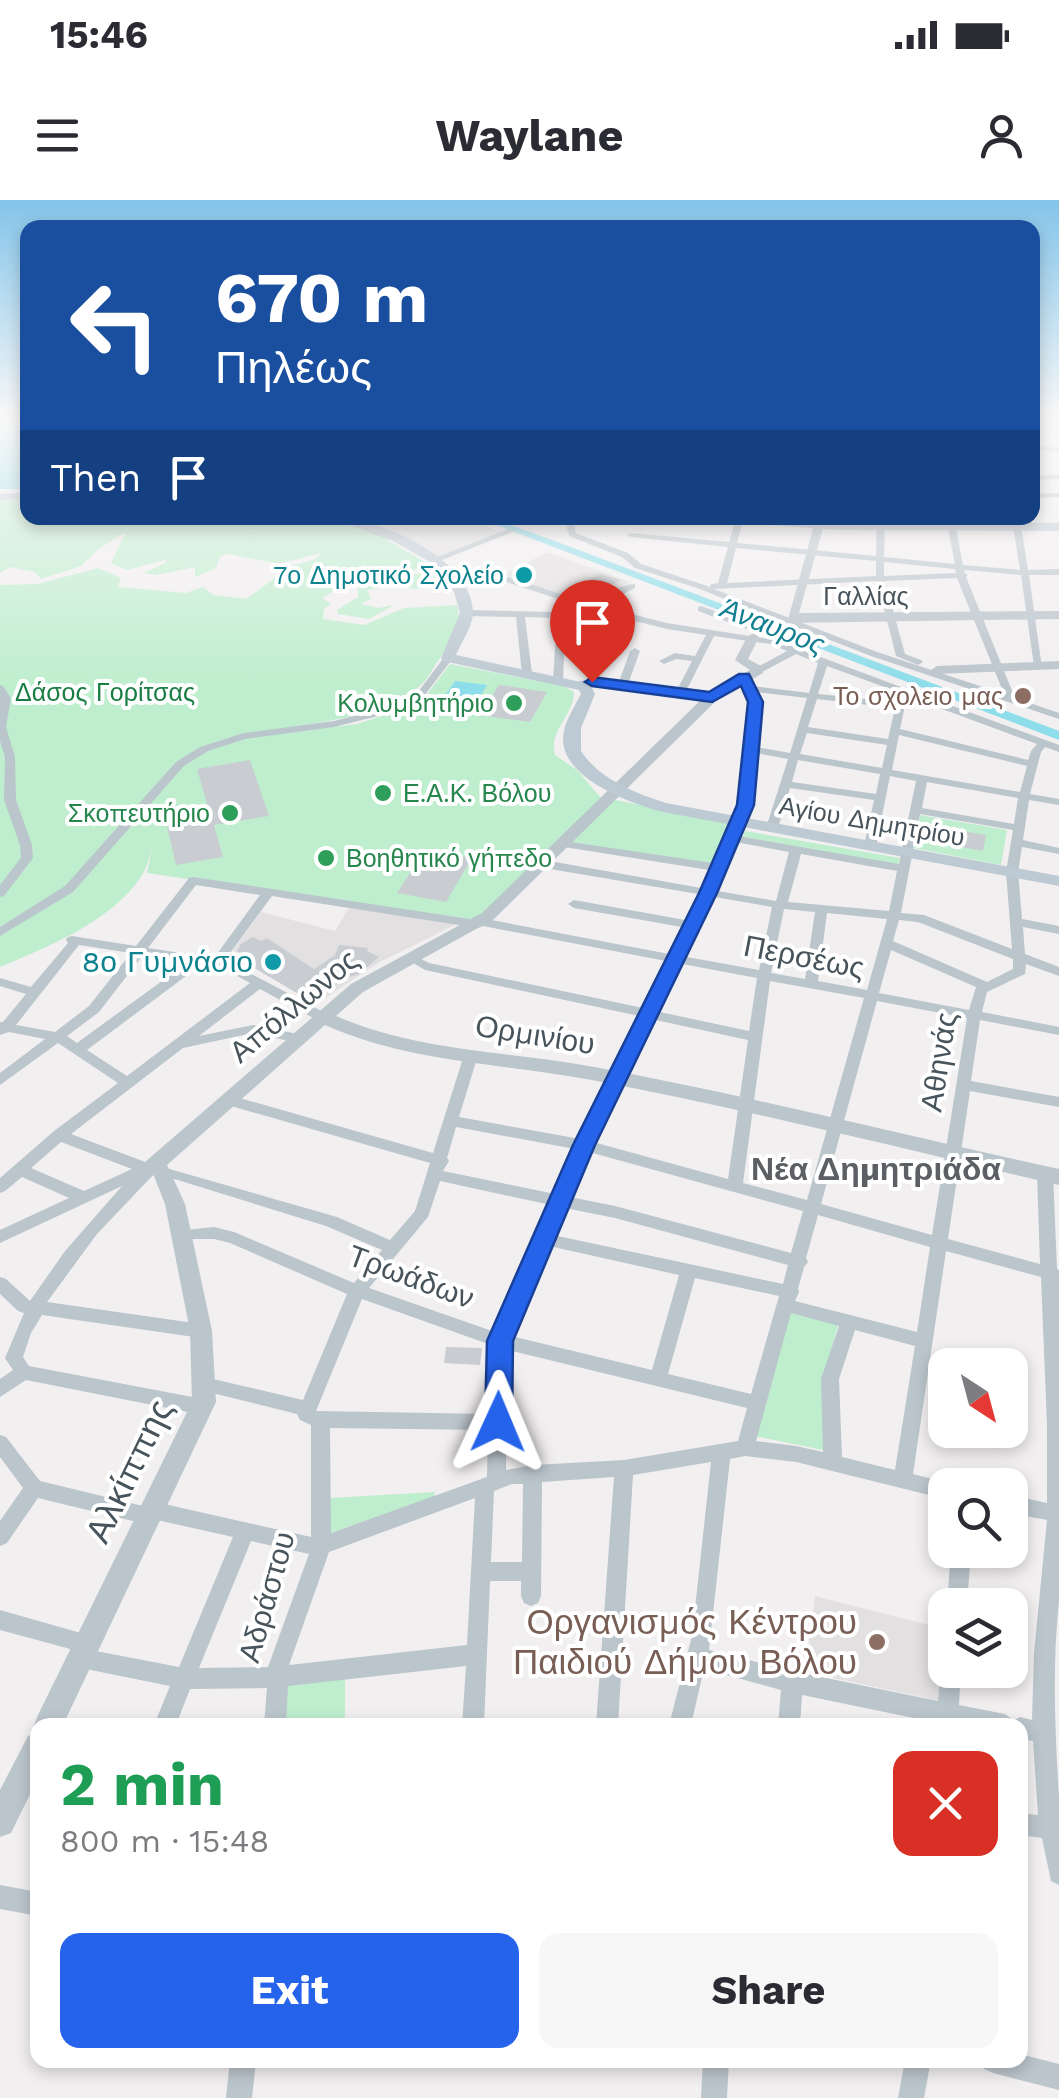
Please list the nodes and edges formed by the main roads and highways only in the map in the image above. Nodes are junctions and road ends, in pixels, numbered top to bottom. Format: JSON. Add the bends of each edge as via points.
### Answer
{"nodes":[{"id":1,"x":361,"y":525,"type":"edge"},
{"id":2,"x":1059,"y":881,"type":"edge"}],
"edges":[{"from":1,"to":2,"type":"main road","name":"Αγίου Δημητρίου","via":[[434,560],[460,586],[466,613],[448,658],[578,684],[588,692],[572,748],[620,791],[736,830],[772,828],[870,846],[906,861]]}]}
